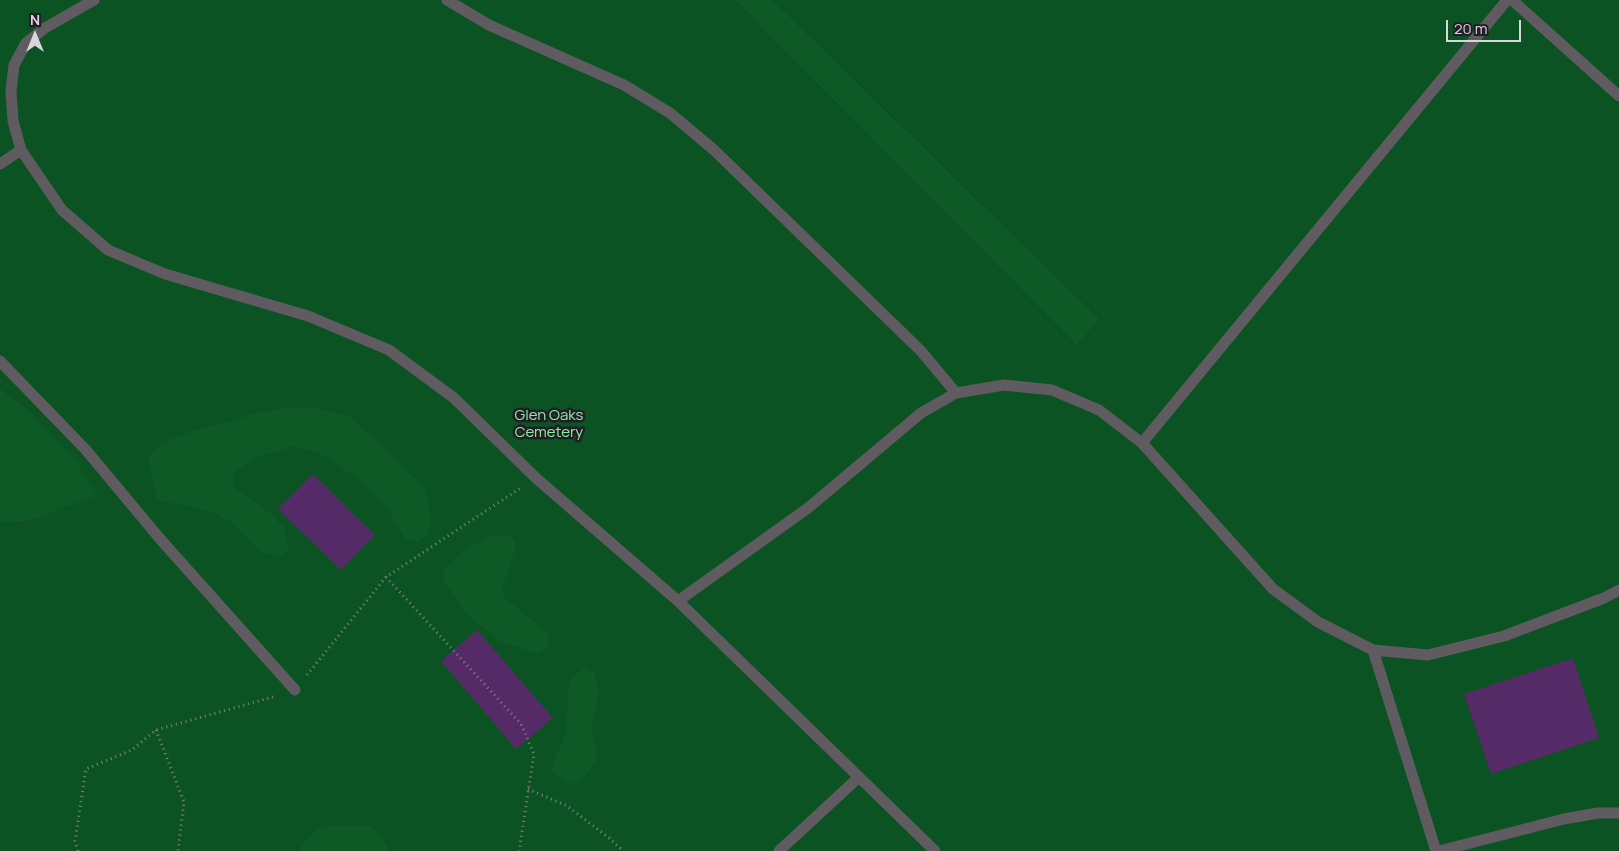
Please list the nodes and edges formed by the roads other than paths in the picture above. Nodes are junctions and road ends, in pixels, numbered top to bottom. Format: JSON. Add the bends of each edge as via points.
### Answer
{"nodes":[{"id":1,"x":94,"y":0,"type":"edge"},
{"id":2,"x":447,"y":0,"type":"edge"},
{"id":3,"x":1507,"y":0,"type":"edge"},
{"id":4,"x":1512,"y":0,"type":"edge"},
{"id":5,"x":1619,"y":96,"type":"edge"},
{"id":6,"x":20,"y":150,"type":"junction"},
{"id":7,"x":0,"y":164,"type":"edge"},
{"id":8,"x":0,"y":361,"type":"edge"},
{"id":9,"x":956,"y":393,"type":"junction"},
{"id":10,"x":1142,"y":443,"type":"junction"},
{"id":11,"x":1619,"y":590,"type":"edge"},
{"id":12,"x":678,"y":601,"type":"junction"},
{"id":13,"x":1373,"y":650,"type":"junction"},
{"id":14,"x":295,"y":690,"type":"road end"},
{"id":15,"x":859,"y":777,"type":"junction"},
{"id":16,"x":1619,"y":813,"type":"edge"},
{"id":17,"x":779,"y":851,"type":"edge"},
{"id":18,"x":935,"y":851,"type":"edge"},
{"id":19,"x":1437,"y":851,"type":"edge"}],
"edges":[{"from":1,"to":6,"type":"lane","via":[[38,33],[26,43],[14,64],[12,114]]},
{"from":2,"to":9,"type":"lane","via":[[489,25],[624,85],[670,114],[714,150],[922,352]]},
{"from":3,"to":10,"type":"lane"},
{"from":4,"to":5,"type":"lane"},
{"from":6,"to":7,"type":"lane"},
{"from":6,"to":12,"type":"lane","via":[[62,210],[108,250],[165,274],[308,316],[389,350],[454,398],[536,478]]},
{"from":8,"to":14,"type":"lane","via":[[86,450],[161,540]]},
{"from":9,"to":10,"type":"lane","via":[[1004,385],[1052,390],[1099,410]]},
{"from":9,"to":12,"type":"lane","via":[[921,413],[808,508]]},
{"from":10,"to":13,"type":"lane","via":[[1273,589],[1318,622]]},
{"from":11,"to":13,"type":"lane","via":[[1504,636],[1428,655]]},
{"from":12,"to":15,"type":"lane"},
{"from":13,"to":19,"type":"lane"},
{"from":15,"to":17,"type":"lane"},
{"from":15,"to":18,"type":"lane"},
{"from":16,"to":19,"type":"lane","via":[[1564,819]]}]}
